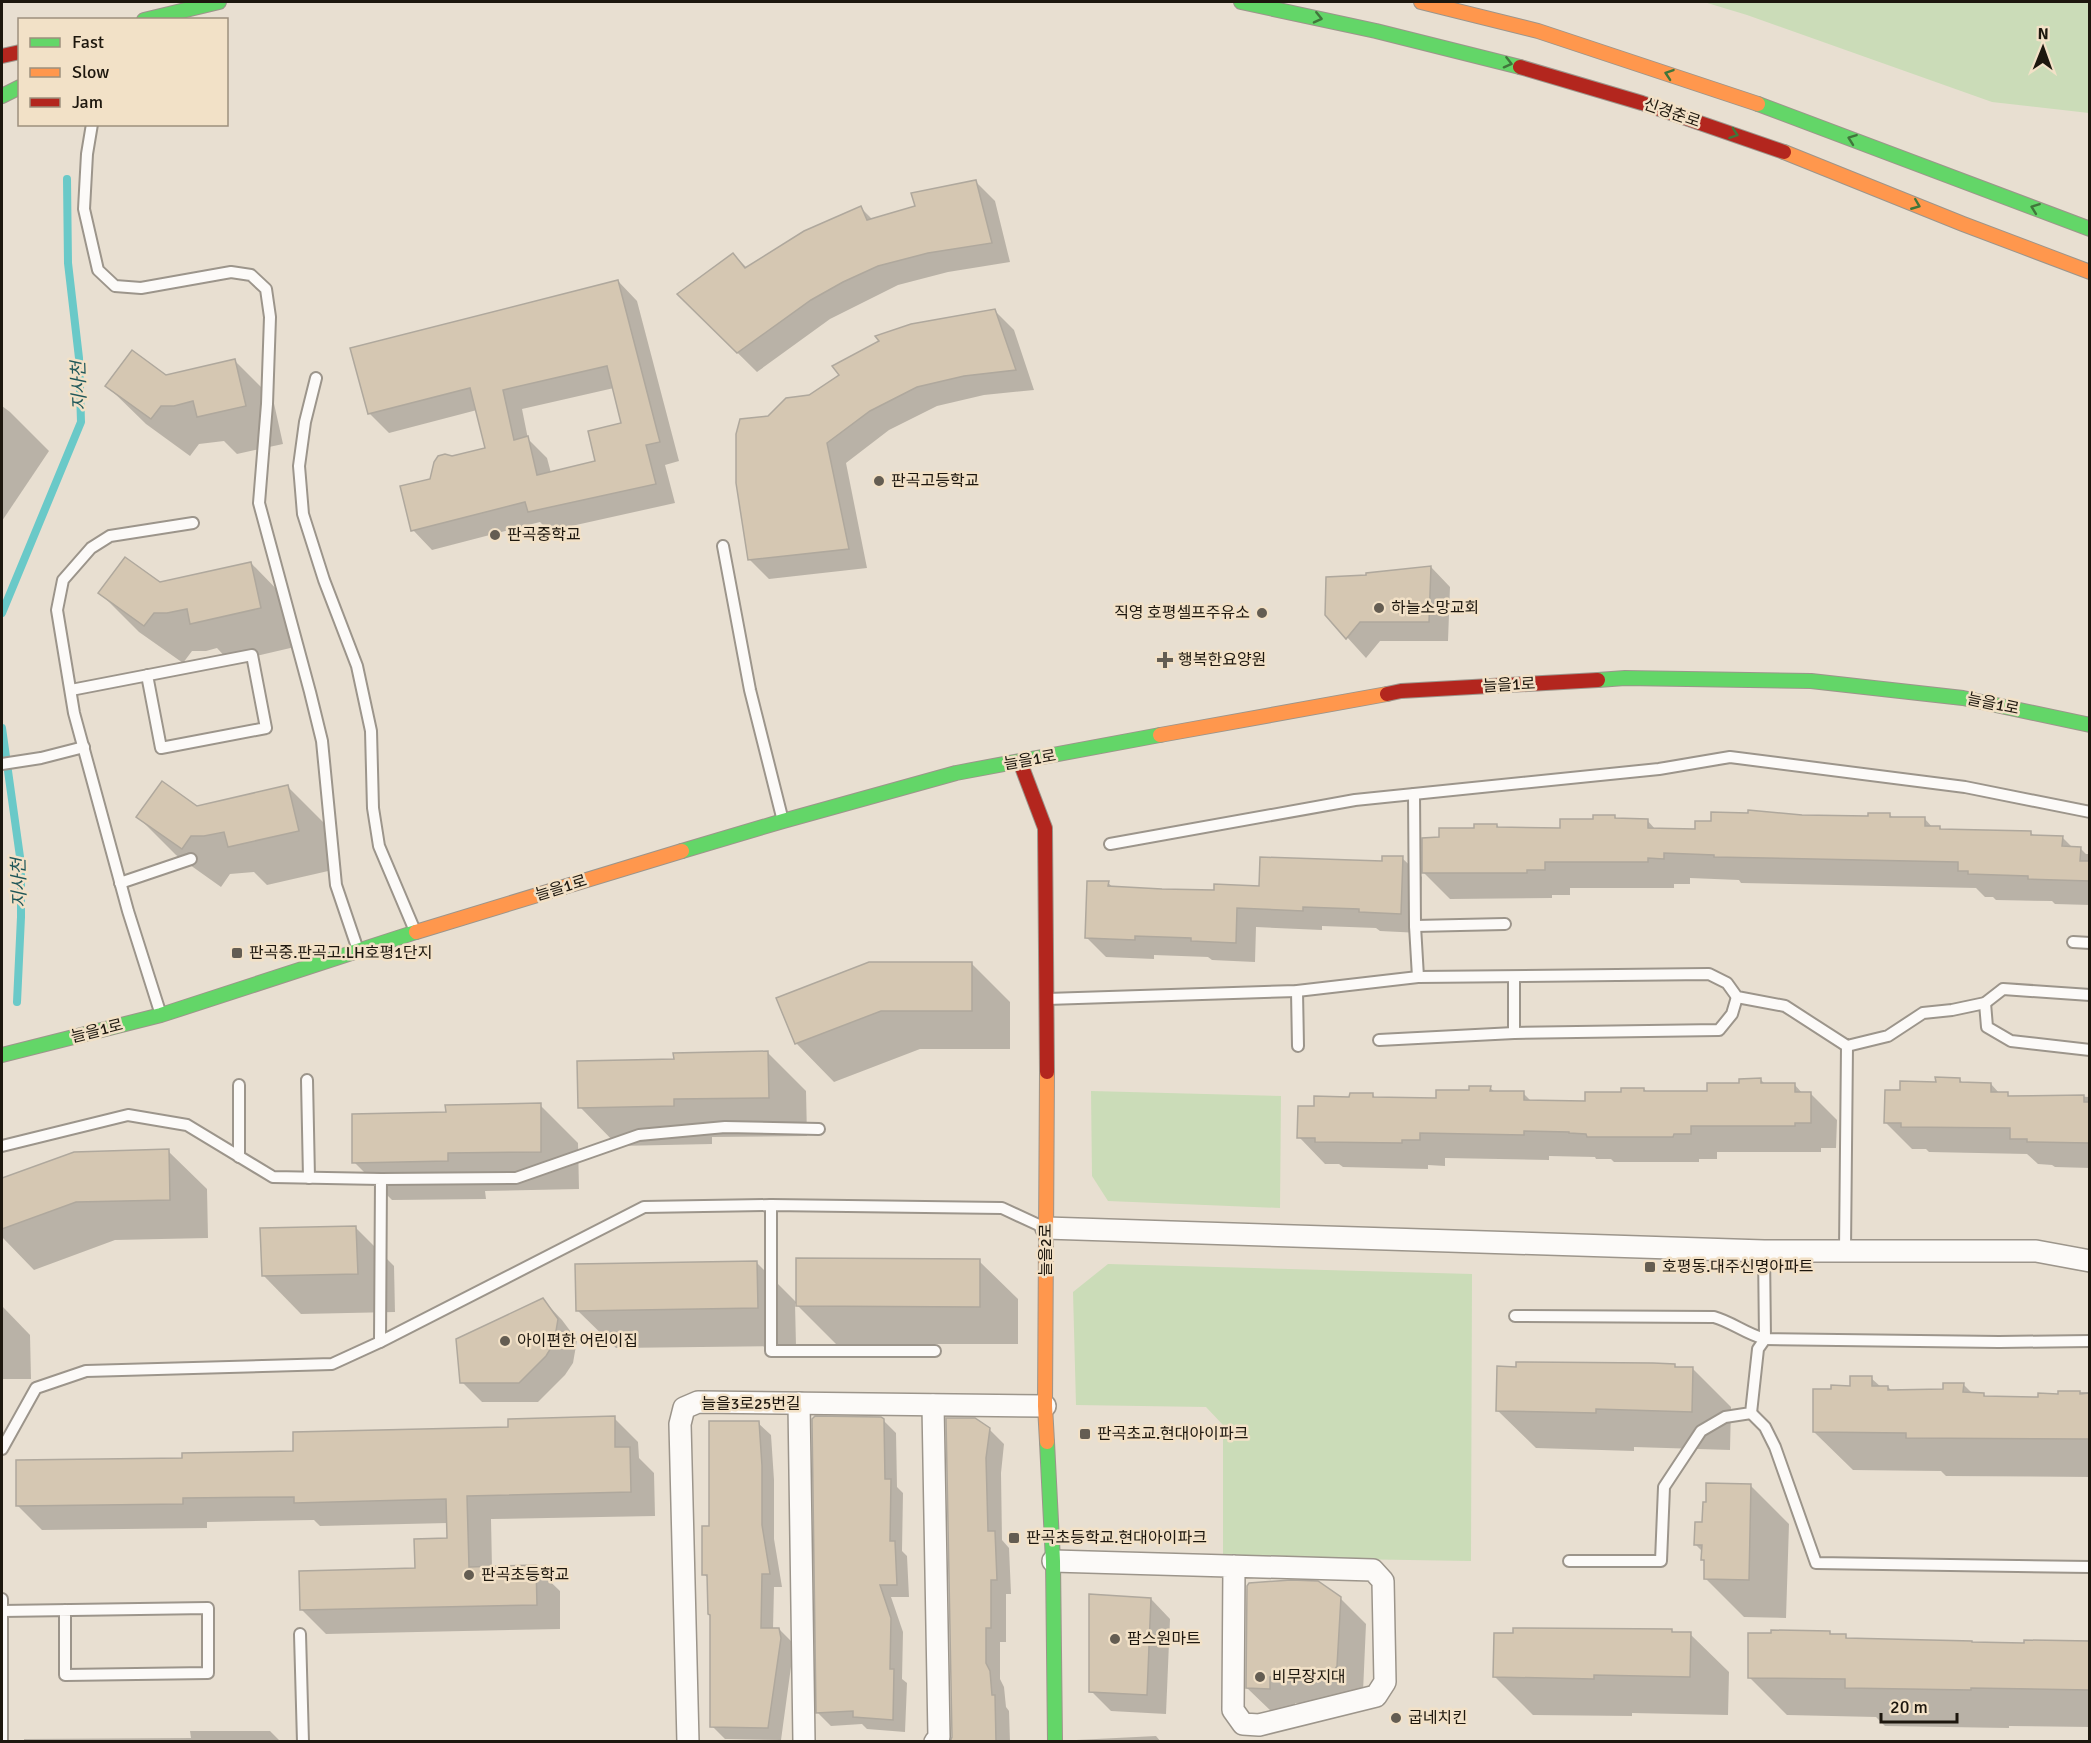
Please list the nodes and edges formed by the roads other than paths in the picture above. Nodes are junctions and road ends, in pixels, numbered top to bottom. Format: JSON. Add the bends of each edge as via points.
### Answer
{"nodes":[{"id":1,"x":1240,"y":2,"type":"edge"},
{"id":2,"x":1421,"y":2,"type":"edge"},
{"id":3,"x":212,"y":3,"type":"edge"},
{"id":4,"x":152,"y":18,"type":"edge"},
{"id":5,"x":175,"y":18,"type":"edge"},
{"id":6,"x":18,"y":52,"type":"edge"},
{"id":7,"x":2,"y":56,"type":"edge"},
{"id":8,"x":18,"y":88,"type":"edge"},
{"id":9,"x":2,"y":96,"type":"edge"},
{"id":10,"x":92,"y":126,"type":"edge"},
{"id":11,"x":2090,"y":229,"type":"edge"},
{"id":12,"x":2090,"y":272,"type":"edge"},
{"id":13,"x":316,"y":378,"type":"dead end"},
{"id":14,"x":193,"y":523,"type":"dead end"},
{"id":15,"x":723,"y":546,"type":"dead end"},
{"id":16,"x":147,"y":675,"type":"junction"},
{"id":17,"x":71,"y":690,"type":"junction"},
{"id":18,"x":2090,"y":725,"type":"edge"},
{"id":19,"x":84,"y":747,"type":"junction"},
{"id":20,"x":1020,"y":762,"type":"junction"},
{"id":21,"x":2,"y":765,"type":"edge"},
{"id":22,"x":1414,"y":794,"type":"junction"},
{"id":23,"x":2090,"y":812,"type":"edge"},
{"id":24,"x":783,"y":821,"type":"junction"},
{"id":25,"x":1110,"y":844,"type":"dead end"},
{"id":26,"x":191,"y":859,"type":"dead end"},
{"id":27,"x":120,"y":883,"type":"junction"},
{"id":28,"x":1505,"y":924,"type":"dead end"},
{"id":29,"x":1415,"y":926,"type":"junction"},
{"id":30,"x":415,"y":932,"type":"junction"},
{"id":31,"x":2073,"y":942,"type":"dead end"},
{"id":32,"x":2090,"y":944,"type":"edge"},
{"id":33,"x":358,"y":950,"type":"junction"},
{"id":34,"x":1418,"y":977,"type":"junction"},
{"id":35,"x":1514,"y":977,"type":"junction"},
{"id":36,"x":1297,"y":991,"type":"junction"},
{"id":37,"x":2090,"y":994,"type":"edge"},
{"id":38,"x":1737,"y":997,"type":"junction"},
{"id":39,"x":1047,"y":999,"type":"junction"},
{"id":40,"x":1985,"y":1003,"type":"junction"},
{"id":41,"x":161,"y":1015,"type":"junction"},
{"id":42,"x":1514,"y":1033,"type":"junction"},
{"id":43,"x":1379,"y":1040,"type":"dead end"},
{"id":44,"x":1298,"y":1046,"type":"dead end"},
{"id":45,"x":1847,"y":1046,"type":"junction"},
{"id":46,"x":2090,"y":1050,"type":"edge"},
{"id":47,"x":2,"y":1055,"type":"edge"},
{"id":48,"x":307,"y":1080,"type":"dead end"},
{"id":49,"x":239,"y":1085,"type":"dead end"},
{"id":50,"x":819,"y":1129,"type":"dead end"},
{"id":51,"x":2,"y":1146,"type":"edge"},
{"id":52,"x":239,"y":1157,"type":"junction"},
{"id":53,"x":309,"y":1178,"type":"junction"},
{"id":54,"x":381,"y":1179,"type":"junction"},
{"id":55,"x":771,"y":1205,"type":"junction"},
{"id":56,"x":1046,"y":1228,"type":"junction"},
{"id":57,"x":1845,"y":1250,"type":"junction"},
{"id":58,"x":1764,"y":1251,"type":"junction"},
{"id":59,"x":2090,"y":1261,"type":"edge"},
{"id":60,"x":1515,"y":1317,"type":"dead end"},
{"id":61,"x":1765,"y":1339,"type":"junction"},
{"id":62,"x":2090,"y":1341,"type":"edge"},
{"id":63,"x":380,"y":1342,"type":"junction"},
{"id":64,"x":935,"y":1351,"type":"dead end"},
{"id":65,"x":799,"y":1403,"type":"junction"},
{"id":66,"x":933,"y":1404,"type":"junction"},
{"id":67,"x":1045,"y":1406,"type":"junction"},
{"id":68,"x":1751,"y":1413,"type":"junction"},
{"id":69,"x":2,"y":1449,"type":"edge"},
{"id":70,"x":1053,"y":1561,"type":"junction"},
{"id":71,"x":1569,"y":1561,"type":"dead end"},
{"id":72,"x":1234,"y":1566,"type":"junction"},
{"id":73,"x":2090,"y":1567,"type":"edge"},
{"id":74,"x":2,"y":1599,"type":"edge"},
{"id":75,"x":64,"y":1610,"type":"junction"},
{"id":76,"x":2,"y":1611,"type":"edge"},
{"id":77,"x":300,"y":1635,"type":"dead end"},
{"id":78,"x":2,"y":1697,"type":"edge"},
{"id":79,"x":2,"y":1742,"type":"edge"},
{"id":80,"x":303,"y":1742,"type":"edge"},
{"id":81,"x":688,"y":1742,"type":"edge"},
{"id":82,"x":804,"y":1742,"type":"edge"},
{"id":83,"x":935,"y":1742,"type":"edge"},
{"id":84,"x":1055,"y":1742,"type":"edge"}],
"edges":[{"from":1,"to":12,"type":"main road","name":"신경춘로","one_way":true,"via":[[1406,38],[1538,71],[1628,99],[1774,148]]},
{"from":11,"to":2,"type":"main road","one_way":true,"via":[[1748,100],[1538,31]]},
{"from":3,"to":4,"type":"main road"},
{"from":3,"to":5,"type":"main road"},
{"from":6,"to":7,"type":"main road"},
{"from":8,"to":9,"type":"main road"},
{"from":10,"to":33,"type":"lane","via":[[84,209],[98,270],[115,286],[141,288],[231,272],[251,275],[266,289],[270,317],[268,393],[259,503],[322,741],[336,885]]},
{"from":13,"to":30,"type":"lane","via":[[299,466],[303,514],[357,666],[371,731],[372,808],[379,846]]},
{"from":14,"to":17,"type":"lane","via":[[110,536],[91,548],[63,580],[57,610]]},
{"from":15,"to":24,"type":"lane","via":[[750,690]]},
{"from":16,"to":16,"type":"lane","via":[[252,655],[266,728],[161,748]]},
{"from":16,"to":17,"type":"lane"},
{"from":17,"to":19,"type":"lane"},
{"from":18,"to":20,"type":"main road","name":"늘을1로","via":[[1963,698],[1811,681],[1625,678],[1401,691]]},
{"from":19,"to":21,"type":"lane"},
{"from":19,"to":27,"type":"lane"},
{"from":20,"to":24,"type":"main road","name":"늘을1로","via":[[956,773]]},
{"from":20,"to":39,"type":"main road","name":"늘을2로","via":[[1045,828]]},
{"from":22,"to":23,"type":"lane","via":[[1659,769],[1730,757],[1965,788]]},
{"from":22,"to":25,"type":"lane","via":[[1355,800]]},
{"from":22,"to":29,"type":"lane"},
{"from":24,"to":30,"type":"main road","name":"늘을1로"},
{"from":26,"to":27,"type":"lane"},
{"from":27,"to":41,"type":"lane"},
{"from":28,"to":29,"type":"lane"},
{"from":29,"to":34,"type":"lane"},
{"from":30,"to":33,"type":"main road","name":"늘을1로"},
{"from":31,"to":32,"type":"lane"},
{"from":33,"to":41,"type":"main road","name":"늘을1로"},
{"from":34,"to":35,"type":"lane"},
{"from":34,"to":36,"type":"lane"},
{"from":35,"to":38,"type":"lane","via":[[1709,974],[1726,983]]},
{"from":35,"to":42,"type":"lane"},
{"from":36,"to":39,"type":"lane"},
{"from":36,"to":44,"type":"lane"},
{"from":37,"to":40,"type":"lane","via":[[2003,989]]},
{"from":38,"to":42,"type":"lane","via":[[1732,1014],[1719,1030]]},
{"from":38,"to":45,"type":"lane","via":[[1785,1006]]},
{"from":39,"to":56,"type":"main road","name":"늘을2로"},
{"from":40,"to":45,"type":"lane","via":[[1923,1013],[1888,1036]]},
{"from":40,"to":46,"type":"lane","via":[[1987,1027],[2011,1041]]},
{"from":41,"to":47,"type":"main road","name":"늘을1로"},
{"from":42,"to":43,"type":"lane"},
{"from":45,"to":57,"type":"lane"},
{"from":48,"to":53,"type":"lane"},
{"from":49,"to":52,"type":"lane"},
{"from":50,"to":54,"type":"lane","via":[[725,1127],[639,1135],[516,1178]]},
{"from":51,"to":52,"type":"lane","via":[[128,1115],[187,1125]]},
{"from":52,"to":53,"type":"lane","via":[[273,1178]]},
{"from":53,"to":54,"type":"lane"},
{"from":54,"to":63,"type":"lane"},
{"from":55,"to":56,"type":"lane","via":[[1002,1209]]},
{"from":55,"to":63,"type":"lane","via":[[644,1207]]},
{"from":55,"to":64,"type":"lane","via":[[771,1351]]},
{"from":56,"to":58,"type":"street"},
{"from":56,"to":67,"type":"main road","name":"늘을2로"},
{"from":57,"to":58,"type":"street"},
{"from":57,"to":59,"type":"street","via":[[2036,1251]]},
{"from":58,"to":61,"type":"lane"},
{"from":60,"to":61,"type":"lane","via":[[1714,1317]]},
{"from":61,"to":62,"type":"lane"},
{"from":61,"to":68,"type":"lane","via":[[1758,1349]]},
{"from":63,"to":69,"type":"lane","via":[[332,1364],[86,1371],[36,1388]]},
{"from":65,"to":66,"type":"street","name":"늘을3로25번길"},
{"from":65,"to":81,"type":"street","name":"늘을3로25번길","via":[[698,1402],[684,1408],[680,1424]]},
{"from":65,"to":82,"type":"street"},
{"from":66,"to":67,"type":"street","name":"늘을3로25번길"},
{"from":66,"to":83,"type":"street","via":[[939,1737]]},
{"from":67,"to":70,"type":"main road","name":"늘을2로"},
{"from":68,"to":71,"type":"lane","via":[[1725,1417],[1701,1431],[1664,1487],[1661,1561]]},
{"from":68,"to":73,"type":"lane","via":[[1765,1427],[1775,1447],[1816,1563]]},
{"from":70,"to":72,"type":"street"},
{"from":70,"to":84,"type":"main road","name":"늘을2로"},
{"from":72,"to":72,"type":"street","via":[[1373,1570],[1383,1581],[1384,1682],[1376,1696],[1259,1725],[1243,1724],[1233,1710]]},
{"from":74,"to":76,"type":"lane"},
{"from":75,"to":75,"type":"lane","via":[[208,1608],[208,1673],[65,1675]]},
{"from":75,"to":76,"type":"lane"},
{"from":76,"to":78,"type":"lane"},
{"from":77,"to":80,"type":"lane"},
{"from":78,"to":79,"type":"lane"}]}
